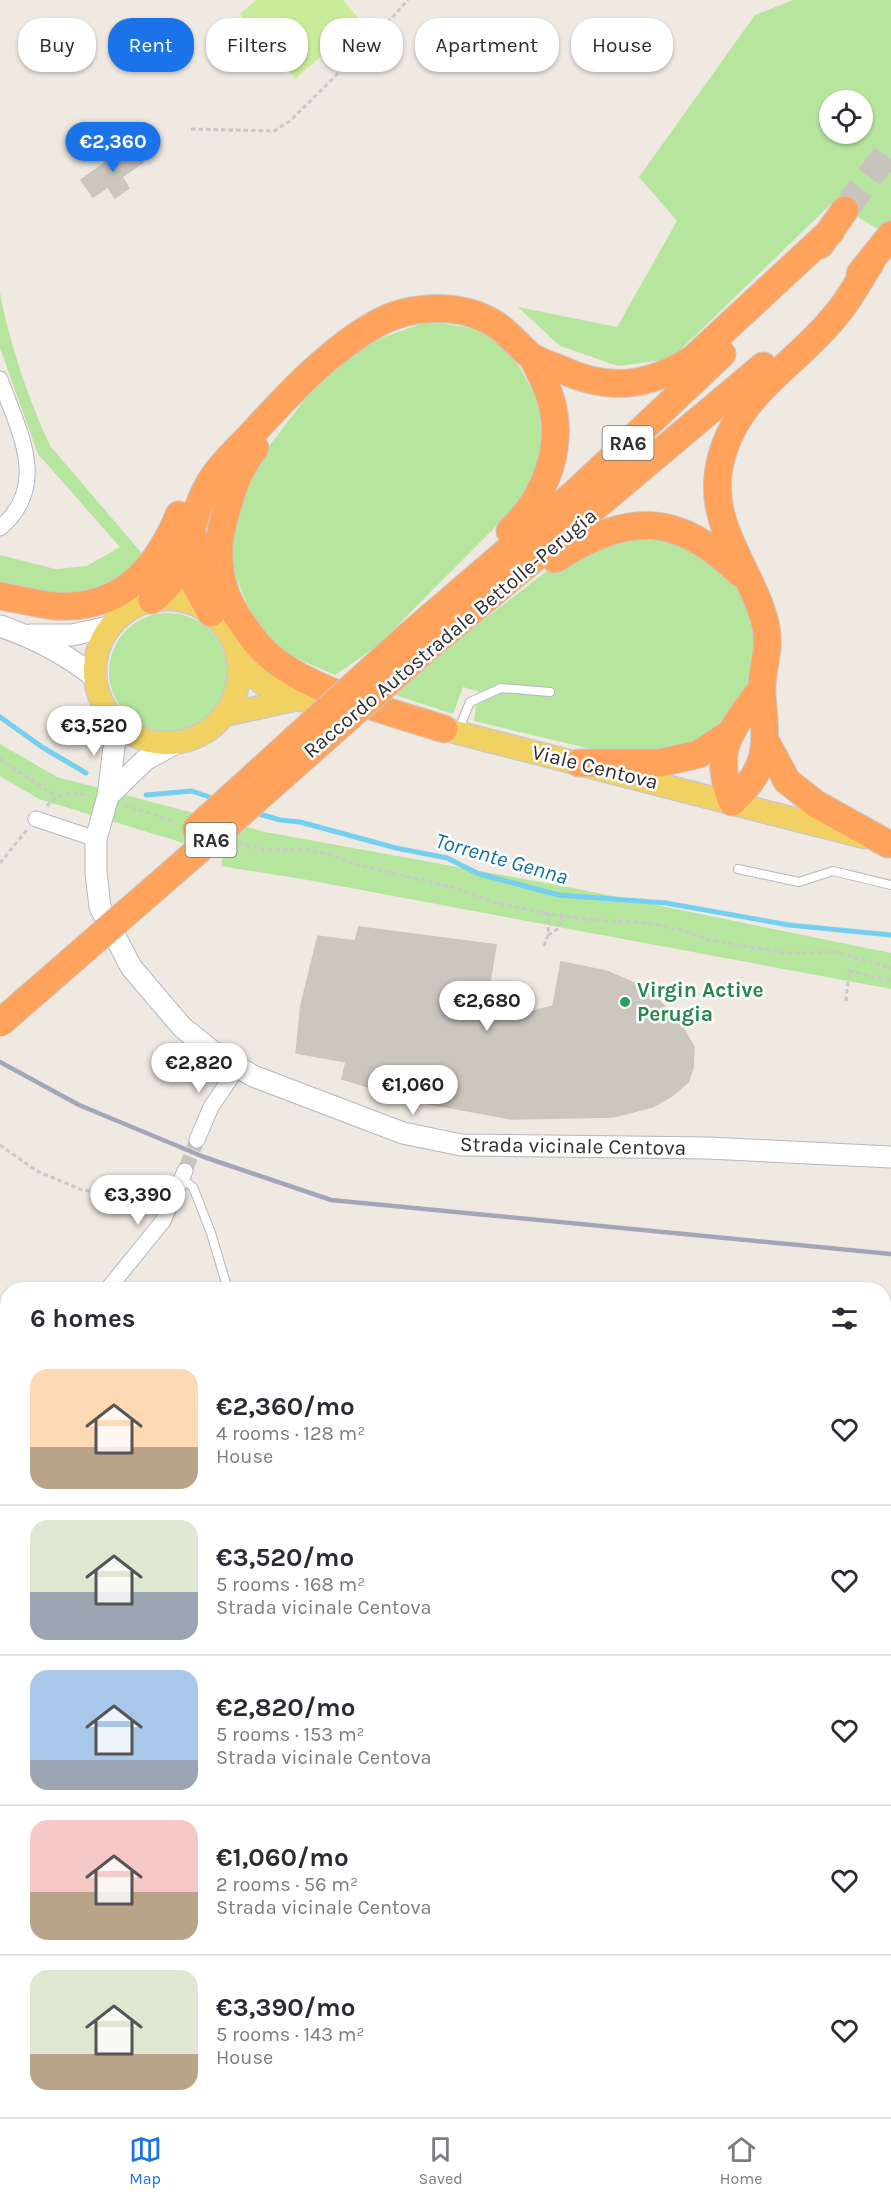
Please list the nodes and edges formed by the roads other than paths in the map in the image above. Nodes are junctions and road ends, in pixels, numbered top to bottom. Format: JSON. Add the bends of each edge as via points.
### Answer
{"nodes":[{"id":1,"x":891,"y":235,"type":"edge"},
{"id":2,"x":872,"y":262,"type":"junction"},
{"id":3,"x":532,"y":357,"type":"junction"},
{"id":4,"x":0,"y":379,"type":"edge"},
{"id":5,"x":283,"y":401,"type":"junction"},
{"id":6,"x":195,"y":518,"type":"junction"},
{"id":7,"x":0,"y":528,"type":"edge"},
{"id":8,"x":747,"y":580,"type":"junction"},
{"id":9,"x":0,"y":596,"type":"edge"},
{"id":10,"x":152,"y":600,"type":"junction"},
{"id":11,"x":210,"y":613,"type":"junction"},
{"id":12,"x":0,"y":626,"type":"edge"},
{"id":13,"x":109,"y":627,"type":"junction"},
{"id":14,"x":26,"y":635,"type":"junction"},
{"id":15,"x":418,"y":645,"type":"junction"},
{"id":16,"x":237,"y":656,"type":"junction"},
{"id":17,"x":96,"y":678,"type":"junction"},
{"id":18,"x":762,"y":688,"type":"junction"},
{"id":19,"x":550,"y":692,"type":"dead end"},
{"id":20,"x":297,"y":699,"type":"junction"},
{"id":21,"x":224,"y":715,"type":"junction"},
{"id":22,"x":117,"y":723,"type":"junction"},
{"id":23,"x":451,"y":730,"type":"junction"},
{"id":24,"x":729,"y":734,"type":"junction"},
{"id":25,"x":178,"y":742,"type":"junction"},
{"id":26,"x":766,"y":742,"type":"junction"},
{"id":27,"x":579,"y":763,"type":"junction"},
{"id":28,"x":108,"y":799,"type":"junction"},
{"id":29,"x":732,"y":802,"type":"junction"},
{"id":30,"x":36,"y":819,"type":"road end"},
{"id":31,"x":96,"y":839,"type":"junction"},
{"id":32,"x":890,"y":844,"type":"edge"},
{"id":33,"x":738,"y":869,"type":"dead end"},
{"id":34,"x":891,"y":885,"type":"edge"},
{"id":35,"x":0,"y":998,"type":"edge"},
{"id":36,"x":0,"y":1023,"type":"edge"},
{"id":37,"x":238,"y":1067,"type":"junction"},
{"id":38,"x":197,"y":1140,"type":"tunnel mouth"},
{"id":39,"x":891,"y":1157,"type":"edge"},
{"id":40,"x":183,"y":1175,"type":"joint"},
{"id":41,"x":114,"y":1282,"type":"edge"},
{"id":42,"x":226,"y":1282,"type":"edge"}],
"edges":[{"from":1,"to":2,"type":"highway","name":"Raccordo Autostradale Bettolle-Perugia","number":"RA6"},
{"from":2,"to":8,"type":"highway","via":[[836,316],[766,384],[741,414],[728,439],[719,468],[717,493],[730,542]]},
{"from":2,"to":15,"type":"highway","name":"Raccordo Autostradale Bettolle-Perugia","number":"RA6","via":[[728,398]]},
{"from":3,"to":5,"type":"highway","via":[[486,319],[453,309],[399,313],[353,339]]},
{"from":3,"to":15,"type":"highway","via":[[549,393],[554,415],[551,466],[541,493],[518,523],[433,600]]},
{"from":3,"to":15,"type":"highway","number":"RA6","via":[[576,377],[611,384],[648,381],[674,371],[693,359],[838,220],[768,308]]},
{"from":4,"to":7,"type":"street","via":[[28,456],[27,487],[10,520]]},
{"from":5,"to":6,"type":"highway","via":[[212,479]]},
{"from":5,"to":9,"type":"highway","via":[[216,455],[184,504],[166,546],[139,580],[119,593],[86,605],[54,606]]},
{"from":5,"to":23,"type":"highway","via":[[267,432],[243,463],[224,516],[218,556],[231,606],[261,649],[312,682]]},
{"from":6,"to":10,"type":"highway","via":[[176,572]]},
{"from":6,"to":11,"type":"highway","via":[[196,586]]},
{"from":8,"to":15,"type":"highway","via":[[695,537],[670,527],[617,528],[549,563],[469,623]]},
{"from":8,"to":18,"type":"highway","via":[[766,628],[768,658]]},
{"from":10,"to":11,"type":"main road","via":[[193,603]]},
{"from":10,"to":13,"type":"main road","via":[[121,615]]},
{"from":11,"to":16,"type":"main road","via":[[232,639]]},
{"from":12,"to":14,"type":"street"},
{"from":13,"to":14,"type":"street","via":[[72,635]]},
{"from":13,"to":17,"type":"main road","via":[[96,660]]},
{"from":14,"to":17,"type":"street","via":[[70,658]]},
{"from":15,"to":35,"type":"highway","number":"RA6","bridge":true,"via":[[212,814]]},
{"from":15,"to":36,"type":"highway","name":"Raccordo Autostradale Bettolle-Perugia","number":"RA6","bridge":true,"via":[[232,821]]},
{"from":16,"to":20,"type":"main road","via":[[262,682]]},
{"from":16,"to":21,"type":"main road","via":[[239,676]]},
{"from":17,"to":22,"type":"main road","via":[[106,710]]},
{"from":18,"to":24,"type":"highway"},
{"from":18,"to":26,"type":"highway"},
{"from":19,"to":23,"type":"lane","via":[[501,688],[470,702]]},
{"from":20,"to":21,"type":"main road"},
{"from":20,"to":23,"type":"main road","name":"Viale Centova"},
{"from":21,"to":25,"type":"main road","via":[[211,728]]},
{"from":22,"to":25,"type":"main road","via":[[156,742]]},
{"from":22,"to":28,"type":"street","name":"Strada vicinale Centova"},
{"from":23,"to":27,"type":"main road","name":"Viale Centova"},
{"from":24,"to":27,"type":"highway","via":[[699,754],[660,763]]},
{"from":24,"to":29,"type":"highway","via":[[722,761],[723,779]]},
{"from":25,"to":28,"type":"street","via":[[145,760]]},
{"from":26,"to":29,"type":"highway","via":[[757,775]]},
{"from":26,"to":32,"type":"highway","via":[[787,782],[816,804]]},
{"from":27,"to":29,"type":"main road","name":"Viale Centova"},
{"from":28,"to":31,"type":"street","name":"Strada vicinale Centova"},
{"from":29,"to":32,"type":"main road","name":"Viale Centova"},
{"from":30,"to":31,"type":"street"},
{"from":31,"to":37,"type":"street","name":"Strada vicinale Centova","via":[[100,907],[131,967],[182,1027]]},
{"from":33,"to":34,"type":"lane","via":[[800,882],[833,871]]},
{"from":37,"to":38,"type":"street","via":[[211,1107]]},
{"from":37,"to":39,"type":"street","name":"Strada vicinale Centova","via":[[403,1133],[461,1145],[709,1148]]},
{"from":40,"to":41,"type":"street","via":[[163,1221]]},
{"from":40,"to":42,"type":"lane","via":[[193,1187]]}]}
